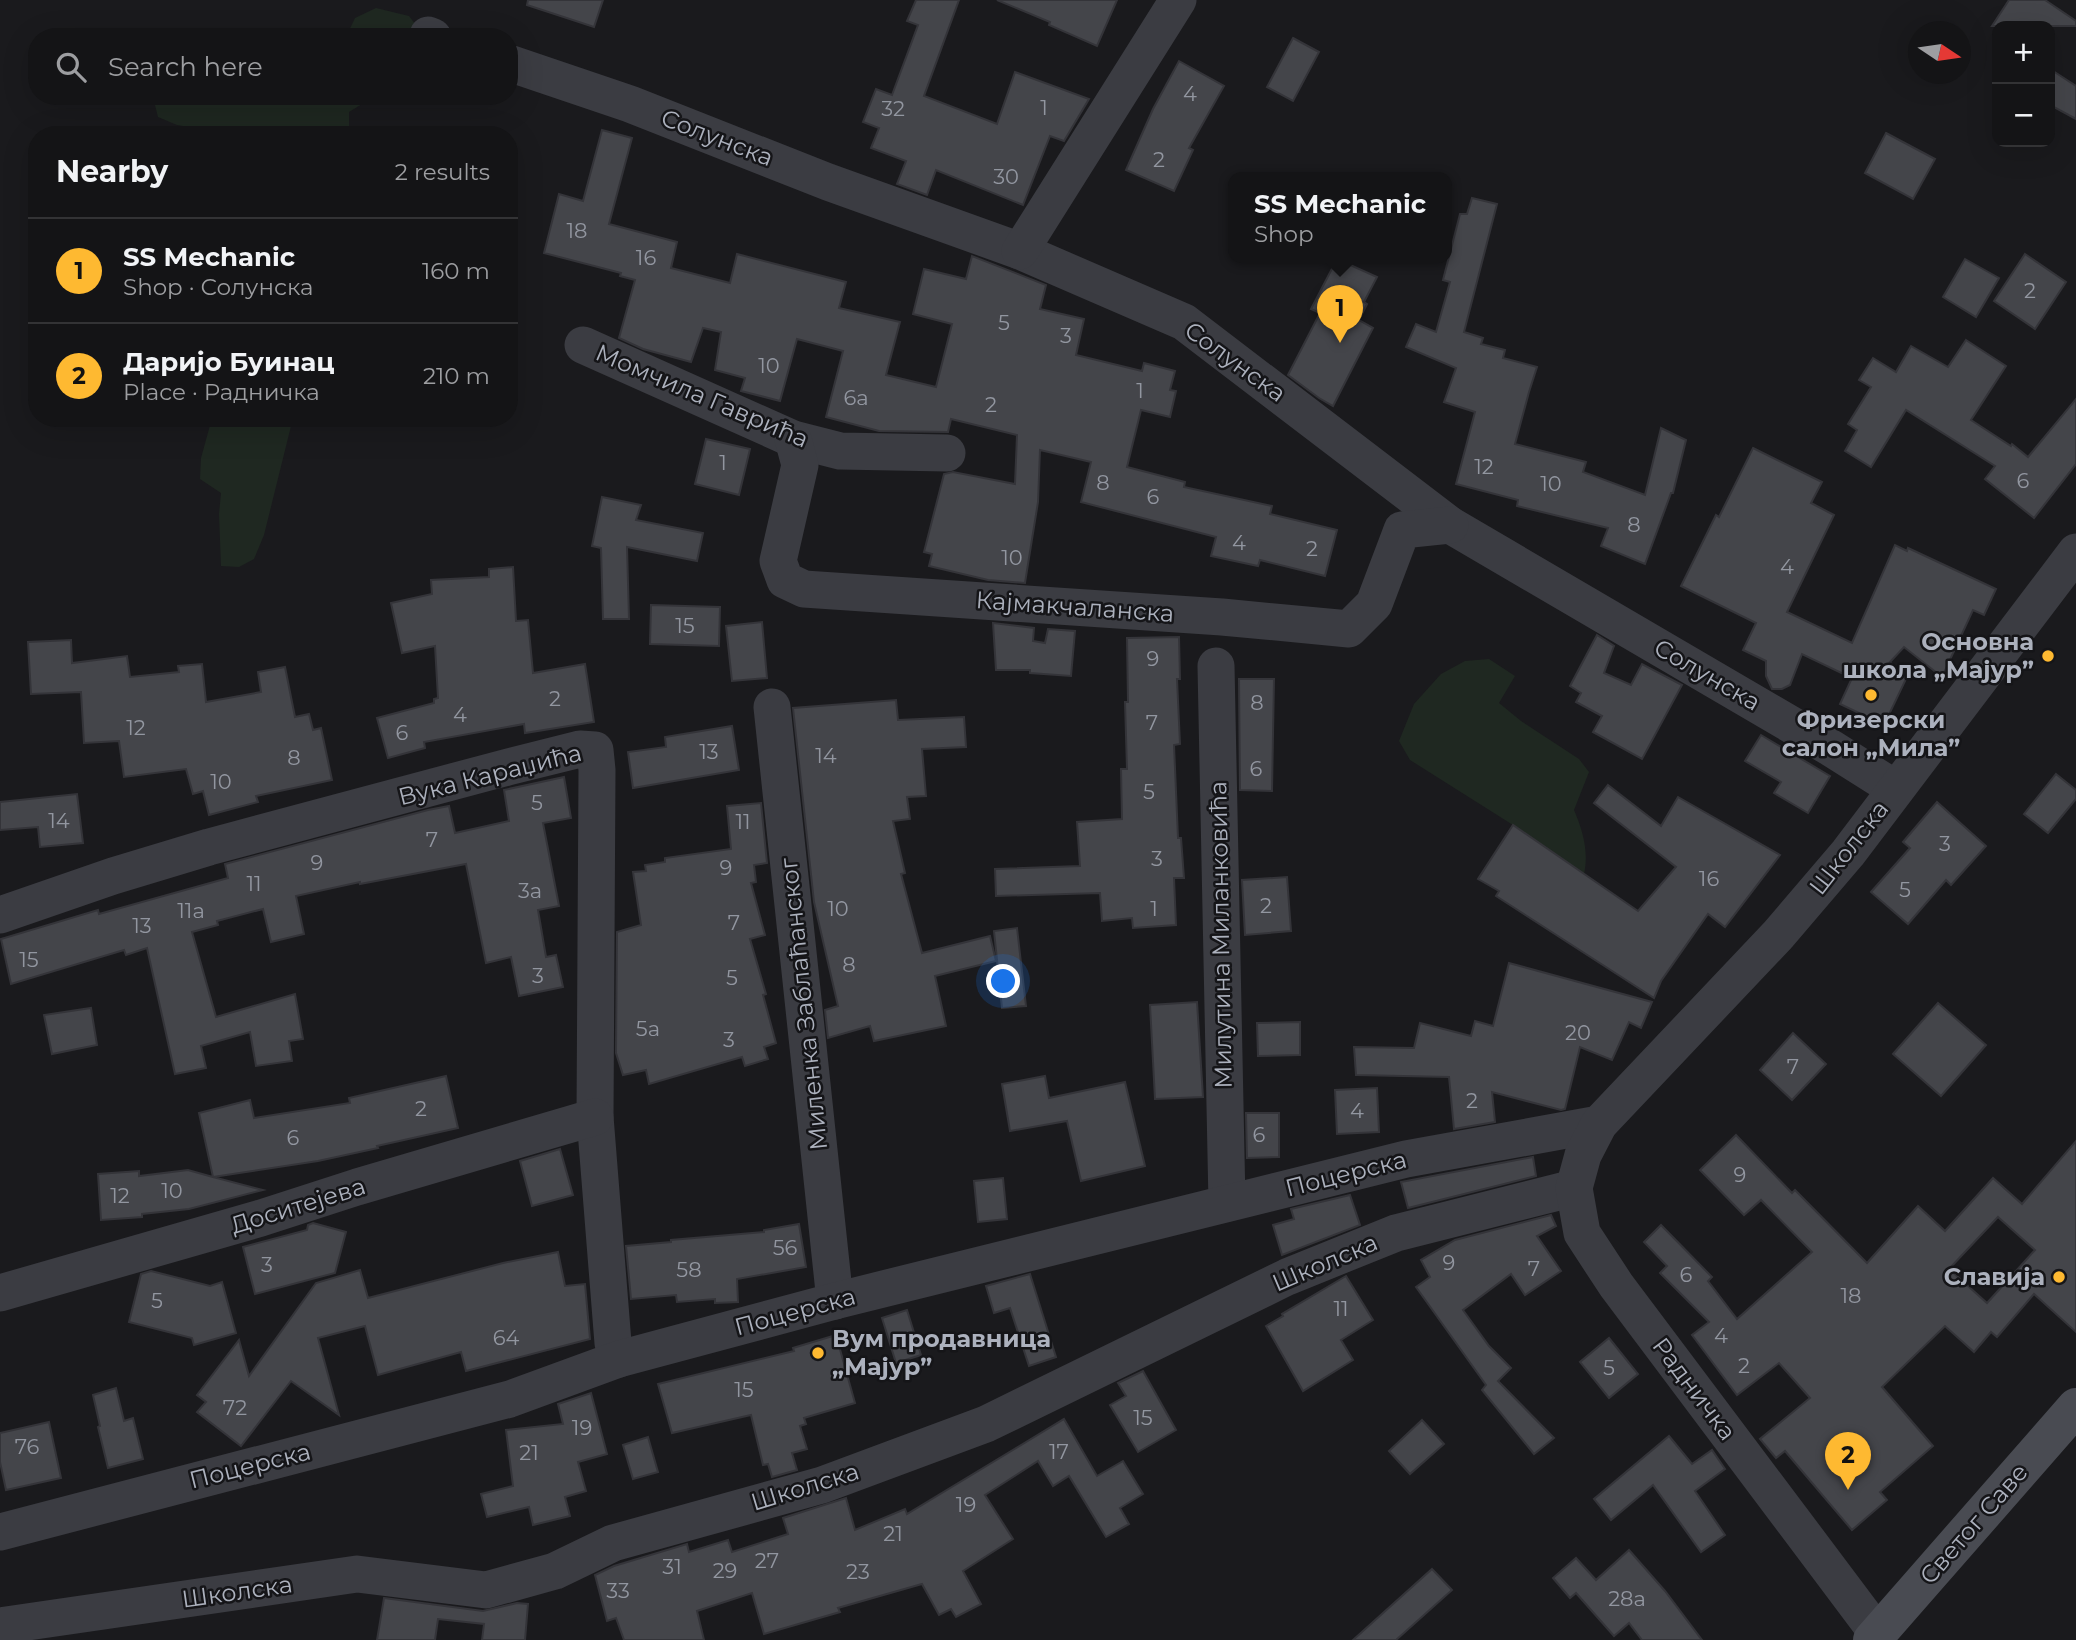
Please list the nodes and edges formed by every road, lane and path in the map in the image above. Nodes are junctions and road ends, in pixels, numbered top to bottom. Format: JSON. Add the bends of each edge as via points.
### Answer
{"nodes":[{"id":1,"x":1178,"y":0,"type":"edge"},
{"id":2,"x":518,"y":66,"type":"edge"},
{"id":3,"x":1020,"y":251,"type":"junction"},
{"id":4,"x":583,"y":345,"type":"dead end"},
{"id":5,"x":793,"y":439,"type":"junction"},
{"id":6,"x":947,"y":453,"type":"dead end"},
{"id":7,"x":1450,"y":525,"type":"junction"},
{"id":8,"x":2076,"y":552,"type":"edge"},
{"id":9,"x":1216,"y":666,"type":"dead end"},
{"id":10,"x":772,"y":707,"type":"dead end"},
{"id":11,"x":1896,"y":789,"type":"junction"},
{"id":12,"x":0,"y":915,"type":"edge"},
{"id":13,"x":595,"y":1117,"type":"junction"},
{"id":14,"x":1599,"y":1124,"type":"junction"},
{"id":15,"x":1574,"y":1188,"type":"junction"},
{"id":16,"x":1227,"y":1203,"type":"junction"},
{"id":17,"x":0,"y":1293,"type":"edge"},
{"id":18,"x":835,"y":1301,"type":"junction"},
{"id":19,"x":619,"y":1359,"type":"junction"},
{"id":20,"x":2076,"y":1407,"type":"edge"},
{"id":21,"x":0,"y":1532,"type":"edge"},
{"id":22,"x":0,"y":1626,"type":"edge"},
{"id":23,"x":1875,"y":1637,"type":"edge"}],
"edges":[{"from":1,"to":3,"type":"street"},
{"from":2,"to":3,"type":"street","name":"Солунска"},
{"from":3,"to":7,"type":"street","name":"Солунска","via":[[1184,322]]},
{"from":4,"to":5,"type":"street","name":"Момчила Гаврића"},
{"from":5,"to":6,"type":"street","name":"Момчила Гаврића","via":[[840,451]]},
{"from":5,"to":7,"type":"street","name":"Кајмакчаланска","via":[[800,465],[778,561],[785,580],[804,589],[1349,629],[1374,604],[1402,530]]},
{"from":7,"to":11,"type":"street","name":"Солунска"},
{"from":8,"to":11,"type":"street","name":"Школска"},
{"from":9,"to":16,"type":"street","name":"Милутина Миланковића"},
{"from":10,"to":18,"type":"street","name":"Миленка Заблаћанског"},
{"from":11,"to":14,"type":"street","name":"Школска","via":[[1778,935]]},
{"from":12,"to":13,"type":"street","name":"Вука Караџића","via":[[209,847],[532,761],[580,749],[595,750]]},
{"from":13,"to":17,"type":"street","name":"Доситејева"},
{"from":13,"to":19,"type":"street","name":"Вука Караџића","via":[[613,1343]]},
{"from":14,"to":15,"type":"street","name":"Радничка","via":[[1583,1155]]},
{"from":14,"to":16,"type":"street","name":"Поцерска","via":[[1406,1159]]},
{"from":15,"to":22,"type":"street","name":"Школска","via":[[1396,1233],[1287,1277],[986,1424],[822,1485],[613,1544],[555,1571],[486,1590],[357,1574]]},
{"from":15,"to":23,"type":"street","name":"Радничка","via":[[1582,1233],[1616,1284]]},
{"from":16,"to":18,"type":"street","name":"Поцерска"},
{"from":18,"to":19,"type":"street","name":"Поцерска"},
{"from":19,"to":21,"type":"street","name":"Поцерска","via":[[510,1399]]},
{"from":20,"to":23,"type":"street","name":"Светог Саве"}]}
